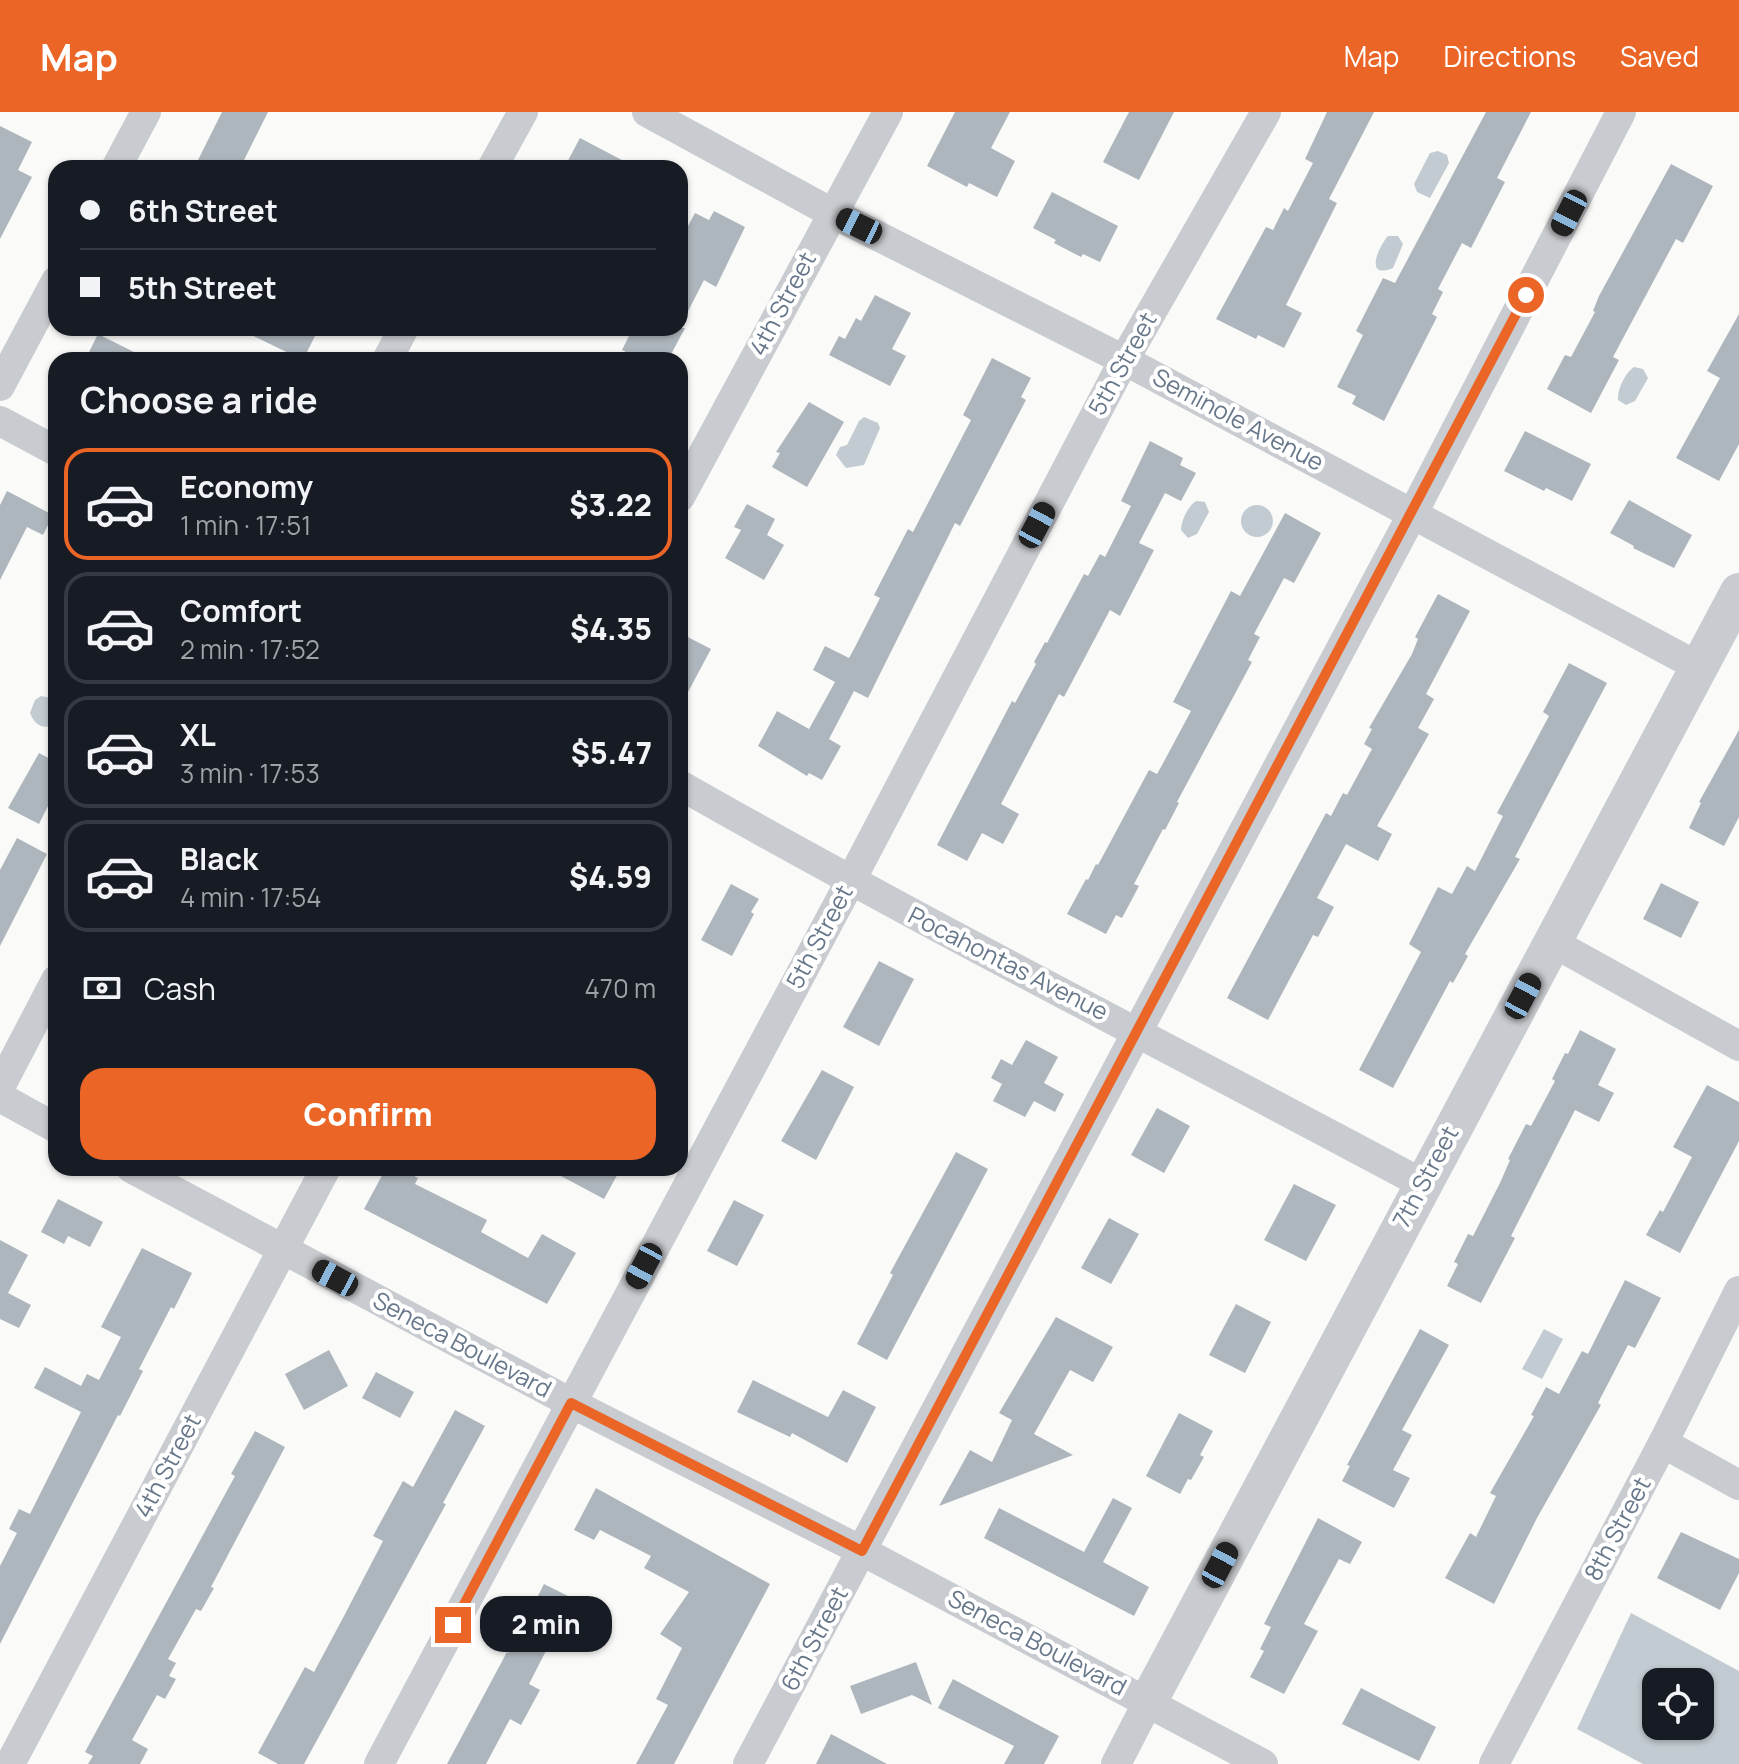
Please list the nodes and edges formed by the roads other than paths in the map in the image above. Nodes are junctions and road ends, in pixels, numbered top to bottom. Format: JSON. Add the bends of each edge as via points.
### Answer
{"nodes":[{"id":1,"x":146,"y":112,"type":"edge"},
{"id":2,"x":523,"y":112,"type":"edge"},
{"id":3,"x":647,"y":112,"type":"edge"},
{"id":4,"x":888,"y":112,"type":"edge"},
{"id":5,"x":1266,"y":112,"type":"edge"},
{"id":6,"x":1621,"y":112,"type":"edge"},
{"id":7,"x":120,"y":160,"type":"edge"},
{"id":8,"x":496,"y":160,"type":"edge"},
{"id":9,"x":832,"y":213,"type":"junction"},
{"id":10,"x":48,"y":296,"type":"edge"},
{"id":11,"x":1124,"y":360,"type":"junction"},
{"id":12,"x":0,"y":386,"type":"edge"},
{"id":13,"x":0,"y":421,"type":"edge"},
{"id":14,"x":48,"y":447,"type":"edge"},
{"id":15,"x":688,"y":482,"type":"edge"},
{"id":16,"x":1413,"y":513,"type":"junction"},
{"id":17,"x":1739,"y":592,"type":"edge"},
{"id":18,"x":1699,"y":667,"type":"junction"},
{"id":19,"x":688,"y":790,"type":"edge"},
{"id":20,"x":850,"y":882,"type":"junction"},
{"id":21,"x":1552,"y":942,"type":"junction"},
{"id":22,"x":48,"y":995,"type":"edge"},
{"id":23,"x":1137,"y":1030,"type":"junction"},
{"id":24,"x":1739,"y":1046,"type":"edge"},
{"id":25,"x":0,"y":1087,"type":"edge"},
{"id":26,"x":0,"y":1097,"type":"edge"},
{"id":27,"x":48,"y":1124,"type":"edge"},
{"id":28,"x":146,"y":1176,"type":"edge"},
{"id":29,"x":322,"y":1176,"type":"edge"},
{"id":30,"x":1423,"y":1184,"type":"junction"},
{"id":31,"x":283,"y":1251,"type":"junction"},
{"id":32,"x":1739,"y":1291,"type":"edge"},
{"id":33,"x":571,"y":1403,"type":"junction"},
{"id":34,"x":1663,"y":1443,"type":"junction"},
{"id":35,"x":1739,"y":1485,"type":"edge"},
{"id":36,"x":862,"y":1551,"type":"junction"},
{"id":37,"x":1148,"y":1702,"type":"junction"},
{"id":38,"x":10,"y":1764,"type":"edge"},
{"id":39,"x":379,"y":1764,"type":"edge"},
{"id":40,"x":748,"y":1764,"type":"edge"},
{"id":41,"x":1116,"y":1764,"type":"edge"},
{"id":42,"x":1263,"y":1764,"type":"edge"},
{"id":43,"x":1494,"y":1764,"type":"edge"}],
"edges":[{"from":1,"to":7,"type":"street"},
{"from":2,"to":8,"type":"street"},
{"from":3,"to":9,"type":"street","name":"Seminole Avenue"},
{"from":4,"to":9,"type":"street","name":"4th Street"},
{"from":5,"to":11,"type":"street","name":"5th Street"},
{"from":6,"to":16,"type":"street","name":"6th Street"},
{"from":9,"to":11,"type":"street","name":"Seminole Avenue"},
{"from":9,"to":15,"type":"street","name":"4th Street"},
{"from":10,"to":12,"type":"street"},
{"from":11,"to":16,"type":"street","name":"Seminole Avenue"},
{"from":11,"to":20,"type":"street","name":"5th Street"},
{"from":13,"to":14,"type":"street"},
{"from":16,"to":18,"type":"street","name":"Seminole Avenue"},
{"from":16,"to":23,"type":"street","name":"6th Street"},
{"from":17,"to":18,"type":"street","name":"7th Street"},
{"from":18,"to":21,"type":"street","name":"7th Street"},
{"from":19,"to":20,"type":"street","name":"Pocahontas Avenue"},
{"from":20,"to":23,"type":"street","name":"Pocahontas Avenue"},
{"from":20,"to":33,"type":"street","name":"5th Street"},
{"from":21,"to":24,"type":"street"},
{"from":21,"to":30,"type":"street","name":"7th Street"},
{"from":22,"to":25,"type":"street"},
{"from":23,"to":30,"type":"street","name":"Pocahontas Avenue"},
{"from":23,"to":36,"type":"street","name":"6th Street"},
{"from":26,"to":27,"type":"street"},
{"from":28,"to":31,"type":"street","name":"Seneca Boulevard"},
{"from":29,"to":31,"type":"street","name":"4th Street"},
{"from":30,"to":37,"type":"street","name":"7th Street"},
{"from":31,"to":33,"type":"street","name":"Seneca Boulevard"},
{"from":31,"to":38,"type":"street","name":"4th Street"},
{"from":32,"to":34,"type":"street","name":"8th Street"},
{"from":33,"to":36,"type":"street","name":"Seneca Boulevard"},
{"from":33,"to":39,"type":"street","name":"5th Street"},
{"from":34,"to":35,"type":"street"},
{"from":34,"to":43,"type":"street","name":"8th Street"},
{"from":36,"to":37,"type":"street","name":"Seneca Boulevard"},
{"from":36,"to":40,"type":"street","name":"6th Street"},
{"from":37,"to":41,"type":"street","name":"7th Street"},
{"from":37,"to":42,"type":"street","name":"Seneca Boulevard"}]}
